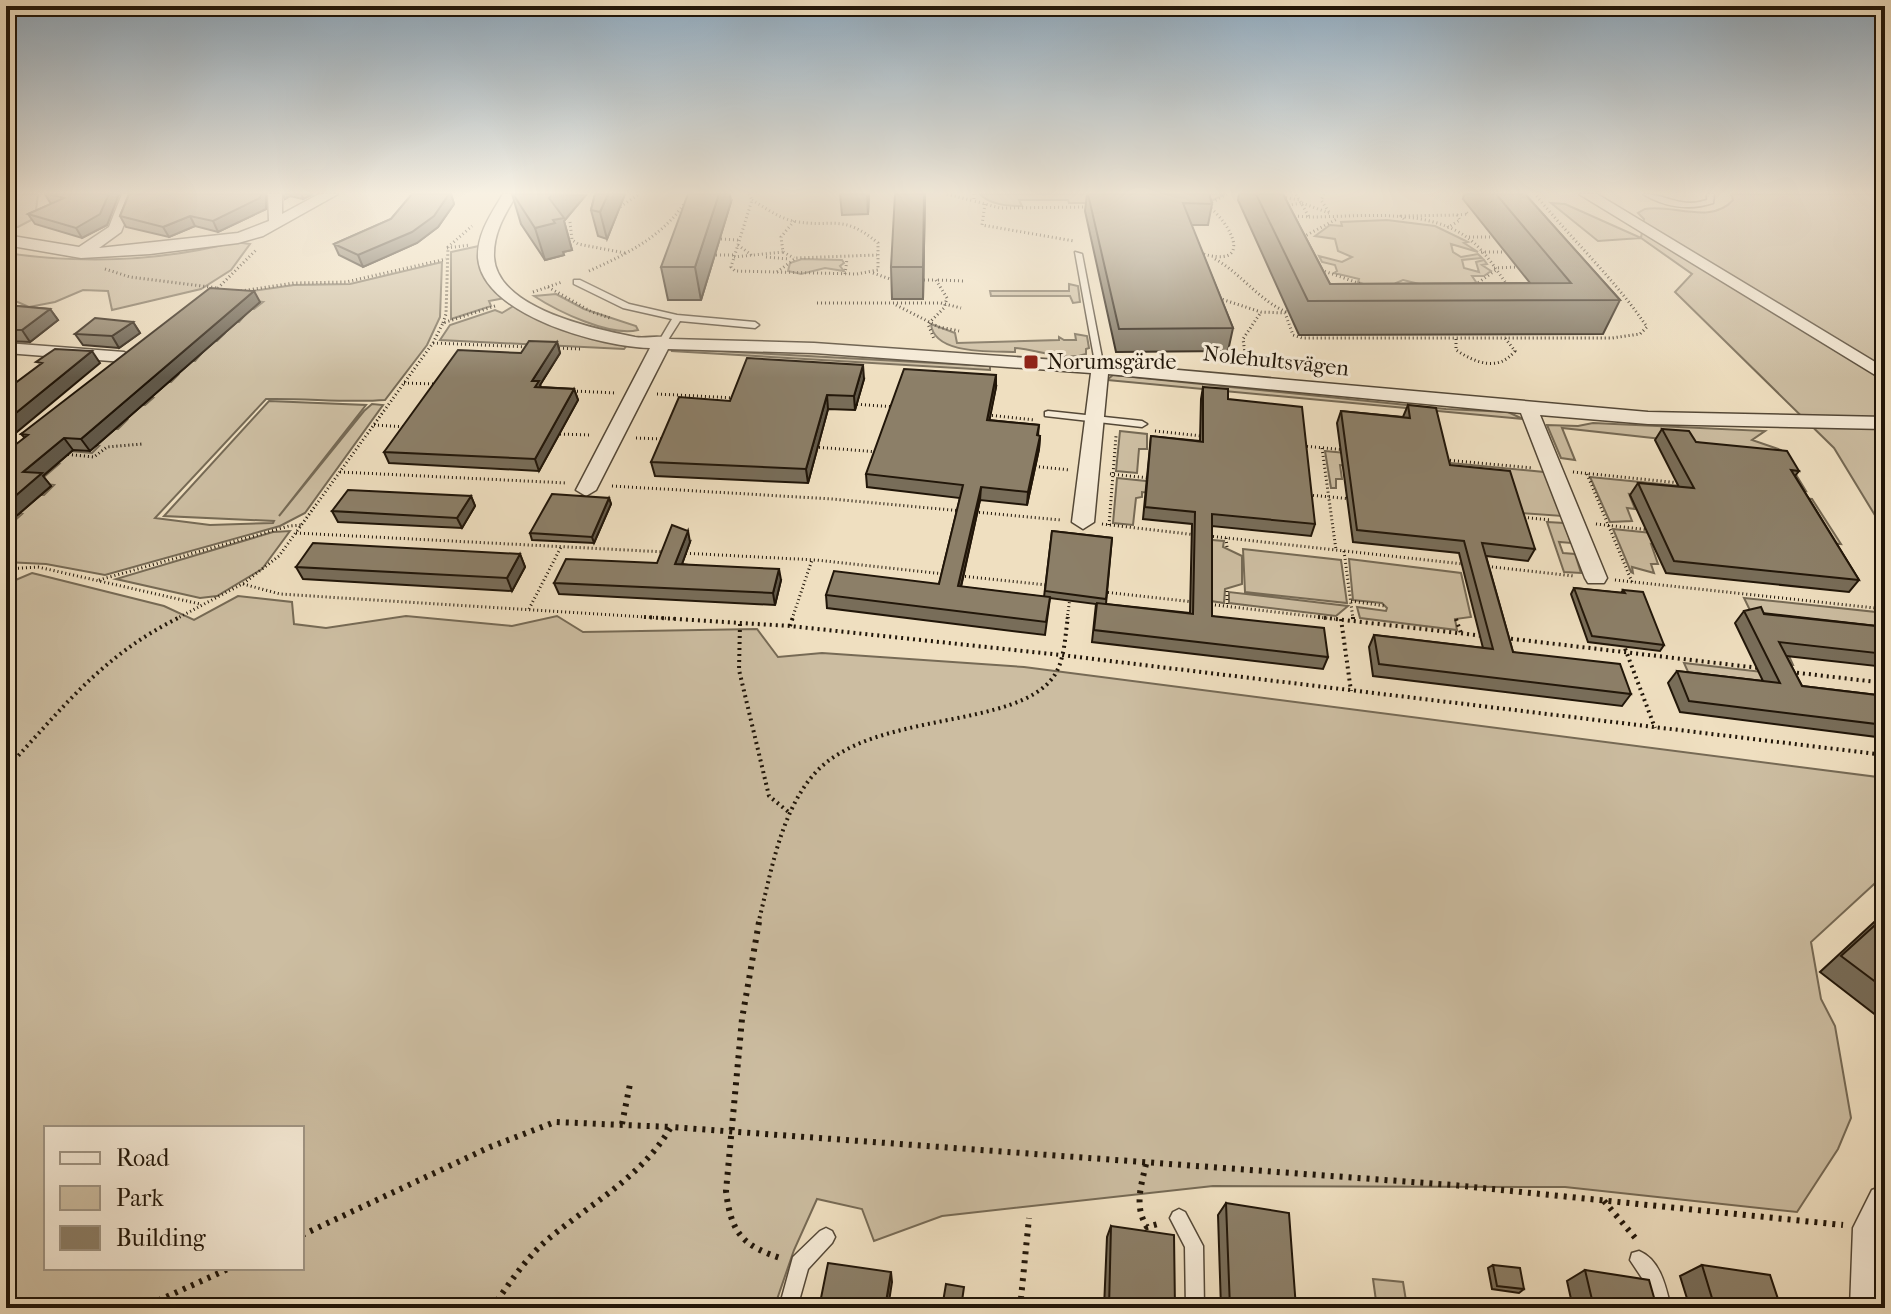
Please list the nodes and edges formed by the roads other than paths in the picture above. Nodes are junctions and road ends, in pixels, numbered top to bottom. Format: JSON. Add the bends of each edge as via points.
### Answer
{"nodes":[{"id":1,"x":486,"y":255,"type":"edge"},
{"id":2,"x":497,"y":255,"type":"edge"},
{"id":3,"x":1687,"y":255,"type":"edge"},
{"id":4,"x":1082,"y":259,"type":"road end"},
{"id":5,"x":576,"y":279,"type":"road end"},
{"id":6,"x":677,"y":318,"type":"junction"},
{"id":7,"x":755,"y":325,"type":"dead end"},
{"id":8,"x":663,"y":341,"type":"junction"},
{"id":9,"x":6,"y":348,"type":"edge"},
{"id":10,"x":1100,"y":368,"type":"junction"},
{"id":11,"x":101,"y":375,"type":"edge"},
{"id":12,"x":1885,"y":376,"type":"edge"},
{"id":13,"x":1528,"y":408,"type":"junction"},
{"id":14,"x":1048,"y":414,"type":"dead end"},
{"id":15,"x":1093,"y":420,"type":"junction"},
{"id":16,"x":1885,"y":423,"type":"edge"},
{"id":17,"x":1142,"y":424,"type":"dead end"},
{"id":18,"x":587,"y":487,"type":"road end"},
{"id":19,"x":1083,"y":522,"type":"road end"},
{"id":20,"x":1596,"y":578,"type":"road end"},
{"id":21,"x":1878,"y":1215,"type":"edge"},
{"id":22,"x":1179,"y":1218,"type":"dead end"},
{"id":23,"x":826,"y":1237,"type":"dead end"},
{"id":24,"x":1639,"y":1250,"type":"road end"},
{"id":25,"x":788,"y":1308,"type":"edge"},
{"id":26,"x":1195,"y":1308,"type":"edge"},
{"id":27,"x":1662,"y":1308,"type":"edge"},
{"id":28,"x":1869,"y":1308,"type":"edge"}],
"edges":[{"from":1,"to":8,"type":"street","name":"Nolehultsvägen","via":[[489,271],[504,291],[538,314],[641,343]]},
{"from":2,"to":8,"type":"street","name":"Nolehultsvägen","via":[[509,279],[557,313]]},
{"from":3,"to":12,"type":"street"},
{"from":4,"to":10,"type":"lane"},
{"from":5,"to":6,"type":"lane","via":[[626,306]]},
{"from":6,"to":7,"type":"lane"},
{"from":6,"to":8,"type":"lane"},
{"from":8,"to":10,"type":"street","name":"Nolehultsvägen"},
{"from":8,"to":18,"type":"street"},
{"from":9,"to":11,"type":"street","via":[[130,352]]},
{"from":10,"to":13,"type":"street","name":"Nolehultsvägen"},
{"from":10,"to":15,"type":"street"},
{"from":13,"to":16,"type":"street","name":"Nolehultsvägen","via":[[1703,421]]},
{"from":13,"to":20,"type":"street"},
{"from":14,"to":15,"type":"lane"},
{"from":15,"to":17,"type":"lane"},
{"from":15,"to":19,"type":"street"},
{"from":21,"to":28,"type":"street"},
{"from":22,"to":26,"type":"lane","via":[[1194,1246]]},
{"from":23,"to":25,"type":"lane","via":[[800,1264]]},
{"from":24,"to":27,"type":"lane"}]}
